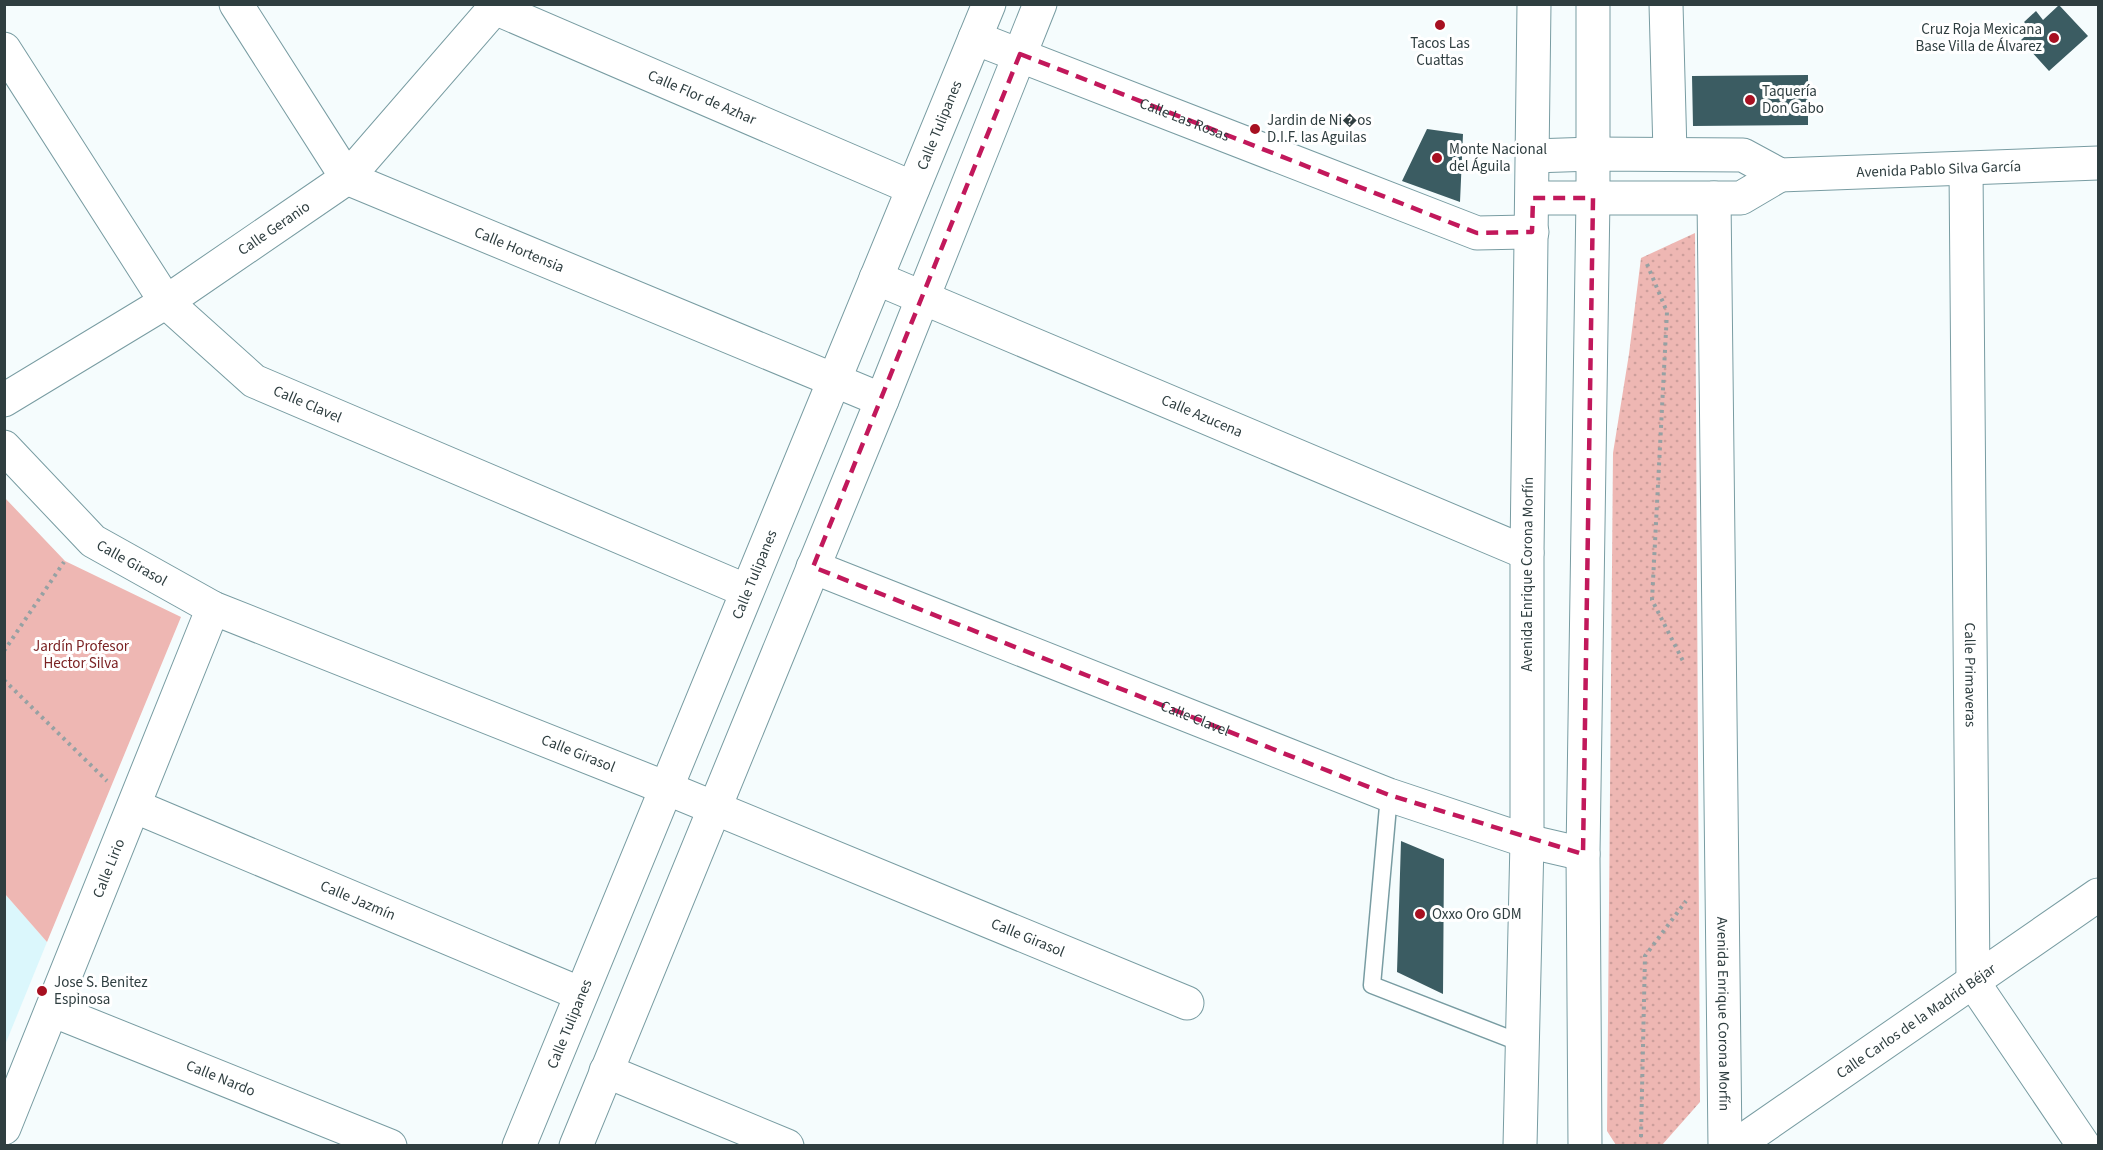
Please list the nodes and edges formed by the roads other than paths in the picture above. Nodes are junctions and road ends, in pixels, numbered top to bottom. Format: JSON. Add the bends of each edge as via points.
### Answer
{"nodes":[{"id":1,"x":236,"y":4,"type":"edge"},
{"id":2,"x":989,"y":4,"type":"edge"},
{"id":3,"x":1040,"y":4,"type":"edge"},
{"id":4,"x":1534,"y":4,"type":"edge"},
{"id":5,"x":1593,"y":4,"type":"edge"},
{"id":6,"x":1666,"y":4,"type":"edge"},
{"id":7,"x":495,"y":6,"type":"edge"},
{"id":8,"x":975,"y":38,"type":"junction"},
{"id":9,"x":4,"y":49,"type":"edge"},
{"id":10,"x":1020,"y":54,"type":"junction"},
{"id":11,"x":1670,"y":153,"type":"junction"},
{"id":12,"x":1593,"y":154,"type":"junction"},
{"id":13,"x":1533,"y":156,"type":"junction"},
{"id":14,"x":2098,"y":163,"type":"edge"},
{"id":15,"x":1966,"y":169,"type":"junction"},
{"id":16,"x":1780,"y":175,"type":"junction"},
{"id":17,"x":347,"y":178,"type":"junction"},
{"id":18,"x":913,"y":189,"type":"junction"},
{"id":19,"x":1533,"y":198,"type":"junction"},
{"id":20,"x":1593,"y":198,"type":"junction"},
{"id":21,"x":1714,"y":198,"type":"junction"},
{"id":22,"x":1532,"y":232,"type":"junction"},
{"id":23,"x":876,"y":278,"type":"junction"},
{"id":24,"x":923,"y":297,"type":"junction"},
{"id":25,"x":166,"y":302,"type":"junction"},
{"id":26,"x":834,"y":380,"type":"junction"},
{"id":27,"x":4,"y":400,"type":"edge"},
{"id":28,"x":882,"y":400,"type":"junction"},
{"id":29,"x":4,"y":447,"type":"edge"},
{"id":30,"x":1527,"y":553,"type":"junction"},
{"id":31,"x":813,"y":567,"type":"junction"},
{"id":32,"x":747,"y":591,"type":"junction"},
{"id":33,"x":213,"y":609,"type":"junction"},
{"id":34,"x":666,"y":788,"type":"junction"},
{"id":35,"x":1389,"y":795,"type":"junction"},
{"id":36,"x":134,"y":806,"type":"junction"},
{"id":37,"x":714,"y":808,"type":"junction"},
{"id":38,"x":1527,"y":841,"type":"junction"},
{"id":39,"x":1583,"y":854,"type":"junction"},
{"id":40,"x":2098,"y":895,"type":"edge"},
{"id":41,"x":1973,"y":982,"type":"junction"},
{"id":42,"x":581,"y":993,"type":"junction"},
{"id":43,"x":1187,"y":1003,"type":"dead end"},
{"id":44,"x":52,"y":1010,"type":"junction"},
{"id":45,"x":1521,"y":1042,"type":"junction"},
{"id":46,"x":606,"y":1071,"type":"junction"},
{"id":47,"x":4,"y":1128,"type":"edge"},
{"id":48,"x":390,"y":1146,"type":"edge"},
{"id":49,"x":519,"y":1146,"type":"edge"},
{"id":50,"x":576,"y":1146,"type":"edge"},
{"id":51,"x":787,"y":1146,"type":"edge"},
{"id":52,"x":1520,"y":1146,"type":"edge"},
{"id":53,"x":1585,"y":1146,"type":"edge"},
{"id":54,"x":1725,"y":1146,"type":"edge"},
{"id":55,"x":1735,"y":1146,"type":"edge"},
{"id":56,"x":2084,"y":1146,"type":"edge"}],
"edges":[{"from":1,"to":17,"type":"street"},
{"from":2,"to":8,"type":"street","name":"Calle Tulipanes"},
{"from":3,"to":10,"type":"street"},
{"from":4,"to":13,"type":"street","name":"Avenida Enrique Corona Morfín"},
{"from":5,"to":12,"type":"street"},
{"from":6,"to":11,"type":"street"},
{"from":7,"to":17,"type":"street","name":"Calle Geranio"},
{"from":7,"to":18,"type":"street","name":"Calle Flor de Azhar"},
{"from":8,"to":10,"type":"street","name":"Calle Las Rosas"},
{"from":8,"to":18,"type":"street","name":"Calle Tulipanes"},
{"from":9,"to":25,"type":"street","name":"Calle Clavel"},
{"from":10,"to":22,"type":"street","name":"Calle Las Rosas","via":[[1477,233]]},
{"from":10,"to":24,"type":"street"},
{"from":11,"to":12,"type":"street"},
{"from":11,"to":16,"type":"street","via":[[1743,155]]},
{"from":12,"to":13,"type":"street"},
{"from":12,"to":20,"type":"street"},
{"from":13,"to":19,"type":"street","name":"Avenida Enrique Corona Morfín"},
{"from":14,"to":15,"type":"street","name":"Avenida Pablo Silva García"},
{"from":15,"to":16,"type":"street","name":"Avenida Pablo Silva García"},
{"from":15,"to":41,"type":"street","name":"Calle Primaveras"},
{"from":16,"to":21,"type":"street","name":"Avenida Pablo Silva García","via":[[1742,198]]},
{"from":17,"to":25,"type":"street","name":"Calle Geranio"},
{"from":17,"to":26,"type":"street","name":"Calle Hortensia"},
{"from":18,"to":23,"type":"street","name":"Calle Tulipanes"},
{"from":19,"to":20,"type":"street","name":"Avenida Pablo Silva García"},
{"from":19,"to":22,"type":"street","name":"Avenida Enrique Corona Morfín"},
{"from":20,"to":21,"type":"street","name":"Avenida Pablo Silva García"},
{"from":20,"to":39,"type":"street"},
{"from":21,"to":54,"type":"street","name":"Avenida Enrique Corona Morfín"},
{"from":22,"to":30,"type":"street","name":"Avenida Enrique Corona Morfín"},
{"from":23,"to":24,"type":"street","name":"Calle Azucena"},
{"from":23,"to":26,"type":"street","name":"Calle Tulipanes"},
{"from":24,"to":28,"type":"street"},
{"from":24,"to":30,"type":"street","name":"Calle Azucena"},
{"from":25,"to":27,"type":"street","name":"Calle Geranio"},
{"from":25,"to":32,"type":"street","name":"Calle Clavel","via":[[254,381]]},
{"from":26,"to":28,"type":"street","name":"Calle Hortensia"},
{"from":26,"to":32,"type":"street","name":"Calle Tulipanes"},
{"from":28,"to":31,"type":"street"},
{"from":29,"to":33,"type":"street","name":"Calle Girasol","via":[[93,541]]},
{"from":30,"to":38,"type":"street","name":"Avenida Enrique Corona Morfín"},
{"from":31,"to":35,"type":"street","name":"Calle Clavel"},
{"from":31,"to":37,"type":"street"},
{"from":32,"to":34,"type":"street","name":"Calle Tulipanes"},
{"from":33,"to":34,"type":"street","name":"Calle Girasol"},
{"from":33,"to":36,"type":"street","name":"Calle Lirio"},
{"from":34,"to":37,"type":"street","name":"Calle Girasol"},
{"from":34,"to":42,"type":"street","name":"Calle Tulipanes"},
{"from":35,"to":38,"type":"street","name":"Calle Clavel"},
{"from":35,"to":45,"type":"lane","via":[[1372,985]]},
{"from":36,"to":42,"type":"street","name":"Calle Jazmín"},
{"from":36,"to":44,"type":"street","name":"Calle Lirio"},
{"from":37,"to":43,"type":"street","name":"Calle Girasol"},
{"from":37,"to":46,"type":"street"},
{"from":38,"to":39,"type":"street","name":"Calle Clavel"},
{"from":38,"to":45,"type":"street","name":"Avenida Enrique Corona Morfín"},
{"from":39,"to":53,"type":"street"},
{"from":40,"to":41,"type":"street","name":"Calle Carlos de la Madrid Béjar"},
{"from":41,"to":55,"type":"street","name":"Calle Carlos de la Madrid Béjar"},
{"from":41,"to":56,"type":"street"},
{"from":42,"to":49,"type":"street","name":"Calle Tulipanes"},
{"from":44,"to":47,"type":"street","name":"Calle Lirio"},
{"from":44,"to":48,"type":"street","name":"Calle Nardo"},
{"from":45,"to":52,"type":"street","name":"Avenida Enrique Corona Morfín"},
{"from":46,"to":50,"type":"street"},
{"from":46,"to":51,"type":"street"}]}
